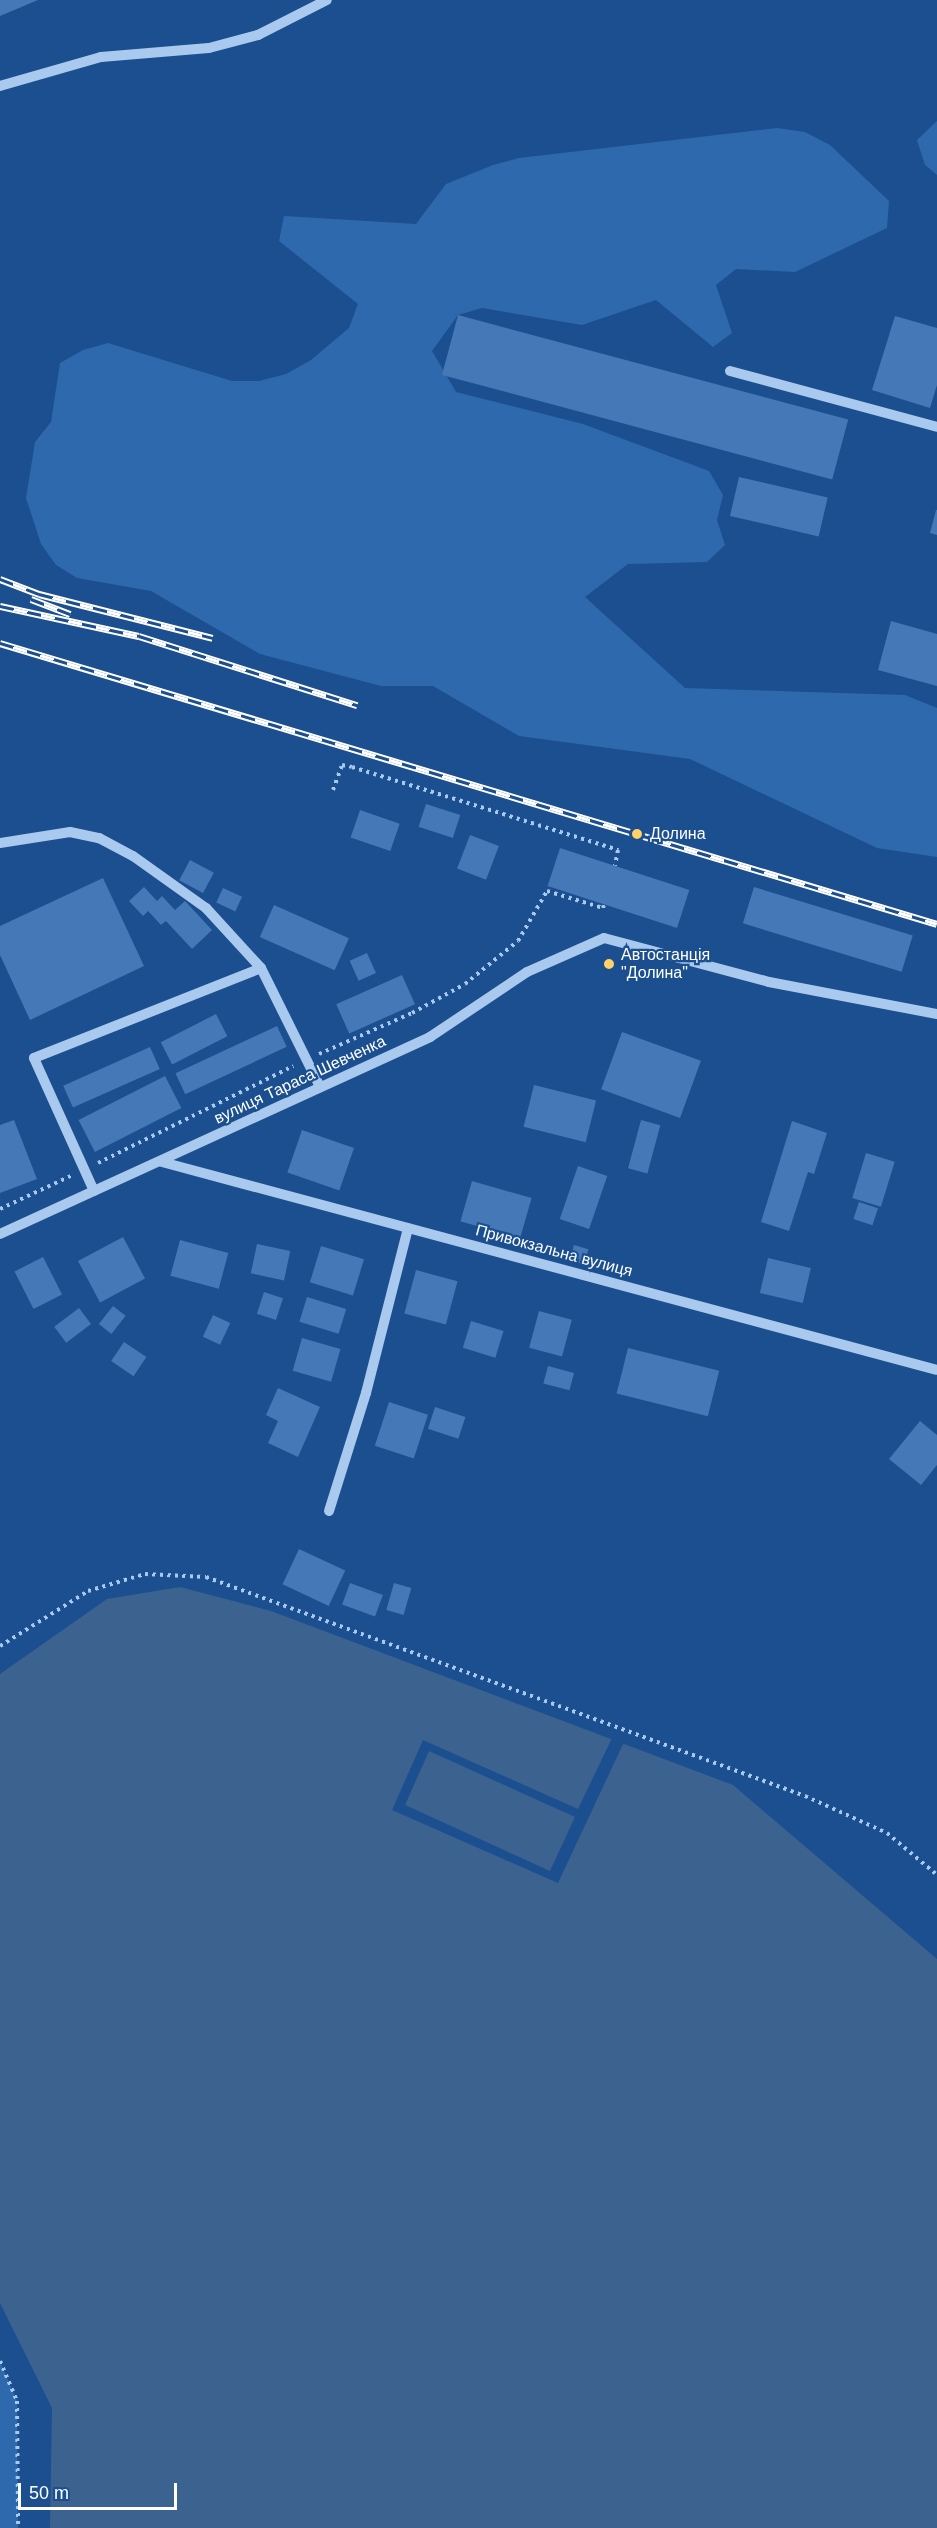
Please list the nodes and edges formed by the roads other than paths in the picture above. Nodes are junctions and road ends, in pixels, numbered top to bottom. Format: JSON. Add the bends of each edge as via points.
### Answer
{"nodes":[{"id":1,"x":327,"y":0,"type":"edge"},
{"id":2,"x":0,"y":86,"type":"edge"},
{"id":3,"x":730,"y":371,"type":"dead end"},
{"id":4,"x":937,"y":428,"type":"edge"},
{"id":5,"x":0,"y":843,"type":"edge"},
{"id":6,"x":261,"y":968,"type":"junction"},
{"id":7,"x":937,"y":1014,"type":"edge"},
{"id":8,"x":320,"y":1087,"type":"junction"},
{"id":9,"x":162,"y":1162,"type":"junction"},
{"id":10,"x":94,"y":1191,"type":"junction"},
{"id":11,"x":408,"y":1228,"type":"junction"},
{"id":12,"x":0,"y":1234,"type":"edge"},
{"id":13,"x":937,"y":1370,"type":"edge"},
{"id":14,"x":329,"y":1511,"type":"dead end"}],
"edges":[{"from":1,"to":2,"type":"street","via":[[258,35],[209,48],[101,57]]},
{"from":3,"to":4,"type":"street"},
{"from":5,"to":6,"type":"street","via":[[70,832],[99,838],[134,856],[207,908]]},
{"from":6,"to":8,"type":"street"},
{"from":6,"to":10,"type":"street","via":[[34,1058]]},
{"from":7,"to":8,"type":"street","name":"вулиця Тараса Шевченка","via":[[769,982],[604,938],[528,972],[429,1037]]},
{"from":8,"to":9,"type":"street","name":"вулиця Тараса Шевченка"},
{"from":9,"to":10,"type":"street","name":"вулиця Тараса Шевченка"},
{"from":9,"to":11,"type":"street","name":"Привокзальна вулиця"},
{"from":10,"to":12,"type":"street","name":"вулиця Тараса Шевченка"},
{"from":11,"to":13,"type":"street","name":"Привокзальна вулиця"},
{"from":11,"to":14,"type":"street","via":[[366,1394]]}]}
